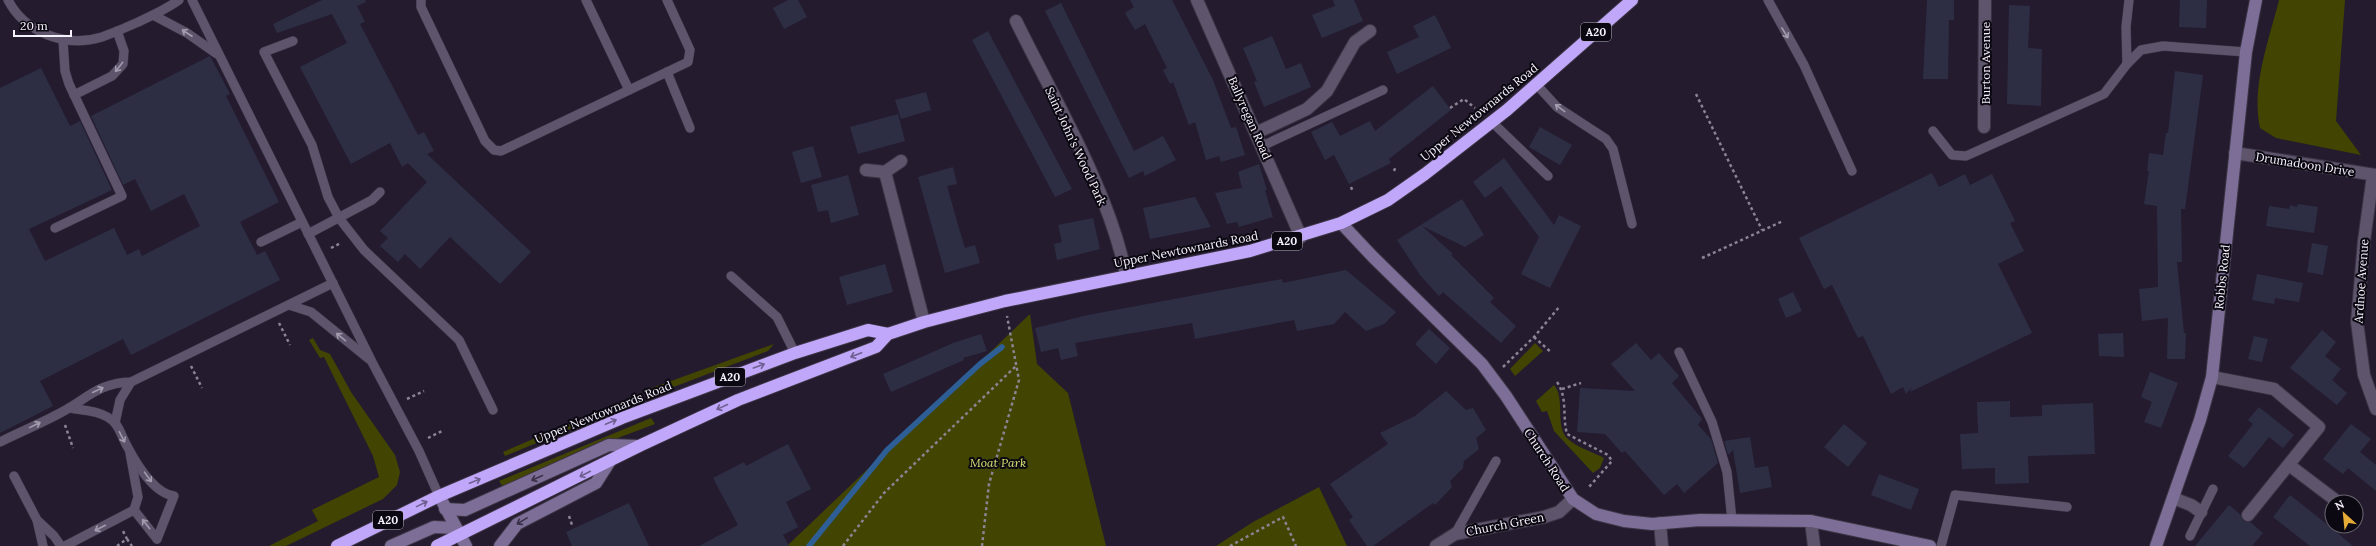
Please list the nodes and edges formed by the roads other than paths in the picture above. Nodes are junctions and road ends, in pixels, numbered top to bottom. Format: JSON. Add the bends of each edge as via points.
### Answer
{"nodes":[{"id":1,"x":8,"y":0,"type":"edge"},
{"id":2,"x":179,"y":0,"type":"edge"},
{"id":3,"x":192,"y":0,"type":"edge"},
{"id":4,"x":421,"y":0,"type":"edge"},
{"id":5,"x":586,"y":0,"type":"edge"},
{"id":6,"x":667,"y":0,"type":"edge"},
{"id":7,"x":1197,"y":0,"type":"edge"},
{"id":8,"x":1632,"y":0,"type":"edge"},
{"id":9,"x":1768,"y":0,"type":"edge"},
{"id":10,"x":1985,"y":0,"type":"edge"},
{"id":11,"x":2129,"y":0,"type":"edge"},
{"id":12,"x":2256,"y":0,"type":"edge"},
{"id":13,"x":153,"y":15,"type":"junction"},
{"id":14,"x":1016,"y":21,"type":"dead end"},
{"id":15,"x":1370,"y":30,"type":"dead end"},
{"id":16,"x":117,"y":31,"type":"junction"},
{"id":17,"x":63,"y":40,"type":"junction"},
{"id":18,"x":293,"y":42,"type":"dead end"},
{"id":19,"x":2246,"y":52,"type":"junction"},
{"id":20,"x":218,"y":55,"type":"junction"},
{"id":21,"x":2127,"y":64,"type":"junction"},
{"id":22,"x":667,"y":72,"type":"junction"},
{"id":23,"x":1536,"y":84,"type":"junction"},
{"id":24,"x":629,"y":90,"type":"junction"},
{"id":25,"x":1383,"y":90,"type":"dead end"},
{"id":26,"x":74,"y":95,"type":"junction"},
{"id":27,"x":1492,"y":122,"type":"junction"},
{"id":28,"x":1984,"y":127,"type":"dead end"},
{"id":29,"x":690,"y":128,"type":"dead end"},
{"id":30,"x":1933,"y":131,"type":"dead end"},
{"id":31,"x":1256,"y":133,"type":"junction"},
{"id":32,"x":1262,"y":146,"type":"junction"},
{"id":33,"x":2235,"y":153,"type":"junction"},
{"id":34,"x":901,"y":161,"type":"dead end"},
{"id":35,"x":866,"y":170,"type":"dead end"},
{"id":36,"x":1852,"y":171,"type":"dead end"},
{"id":37,"x":885,"y":172,"type":"junction"},
{"id":38,"x":2375,"y":175,"type":"edge"},
{"id":39,"x":1548,"y":176,"type":"dead end"},
{"id":40,"x":380,"y":192,"type":"dead end"},
{"id":41,"x":339,"y":218,"type":"junction"},
{"id":42,"x":302,"y":222,"type":"junction"},
{"id":43,"x":1341,"y":223,"type":"junction"},
{"id":44,"x":1632,"y":224,"type":"dead end"},
{"id":45,"x":55,"y":228,"type":"dead end"},
{"id":46,"x":308,"y":234,"type":"junction"},
{"id":47,"x":1301,"y":237,"type":"junction"},
{"id":48,"x":261,"y":242,"type":"dead end"},
{"id":49,"x":1126,"y":275,"type":"junction"},
{"id":50,"x":731,"y":276,"type":"dead end"},
{"id":51,"x":333,"y":283,"type":"junction"},
{"id":52,"x":289,"y":305,"type":"junction"},
{"id":53,"x":924,"y":322,"type":"junction"},
{"id":54,"x":888,"y":334,"type":"junction"},
{"id":55,"x":1679,"y":352,"type":"dead end"},
{"id":56,"x":796,"y":353,"type":"junction"},
{"id":57,"x":372,"y":362,"type":"junction"},
{"id":58,"x":2212,"y":377,"type":"junction"},
{"id":59,"x":131,"y":382,"type":"junction"},
{"id":60,"x":69,"y":408,"type":"junction"},
{"id":61,"x":2376,"y":409,"type":"edge"},
{"id":62,"x":493,"y":410,"type":"dead end"},
{"id":63,"x":116,"y":423,"type":"junction"},
{"id":64,"x":0,"y":442,"type":"edge"},
{"id":65,"x":639,"y":446,"type":"junction"},
{"id":66,"x":129,"y":450,"type":"junction"},
{"id":67,"x":610,"y":461,"type":"junction"},
{"id":68,"x":1496,"y":461,"type":"dead end"},
{"id":69,"x":2289,"y":465,"type":"junction"},
{"id":70,"x":14,"y":476,"type":"dead end"},
{"id":71,"x":2213,"y":489,"type":"dead end"},
{"id":72,"x":2327,"y":494,"type":"edge"},
{"id":73,"x":439,"y":496,"type":"junction"},
{"id":74,"x":2173,"y":498,"type":"junction"},
{"id":75,"x":1573,"y":499,"type":"junction"},
{"id":76,"x":2068,"y":507,"type":"dead end"},
{"id":77,"x":445,"y":509,"type":"junction"},
{"id":78,"x":134,"y":510,"type":"junction"},
{"id":79,"x":2201,"y":512,"type":"junction"},
{"id":80,"x":2248,"y":515,"type":"dead end"},
{"id":81,"x":36,"y":520,"type":"junction"},
{"id":82,"x":1732,"y":520,"type":"junction"},
{"id":83,"x":1811,"y":521,"type":"junction"},
{"id":84,"x":1660,"y":523,"type":"junction"},
{"id":85,"x":457,"y":532,"type":"junction"},
{"id":86,"x":1455,"y":534,"type":"junction"},
{"id":87,"x":2190,"y":536,"type":"dead end"},
{"id":88,"x":42,"y":546,"type":"edge"},
{"id":89,"x":61,"y":546,"type":"edge"},
{"id":90,"x":66,"y":546,"type":"edge"},
{"id":91,"x":337,"y":546,"type":"edge"},
{"id":92,"x":391,"y":546,"type":"edge"},
{"id":93,"x":437,"y":546,"type":"edge"},
{"id":94,"x":466,"y":546,"type":"edge"},
{"id":95,"x":500,"y":546,"type":"edge"},
{"id":96,"x":1436,"y":546,"type":"edge"},
{"id":97,"x":1662,"y":546,"type":"edge"},
{"id":98,"x":1814,"y":546,"type":"edge"},
{"id":99,"x":1930,"y":546,"type":"edge"},
{"id":100,"x":1941,"y":546,"type":"edge"},
{"id":101,"x":2156,"y":546,"type":"edge"}],
"edges":[{"from":1,"to":17,"type":"lane","via":[[15,13],[32,27]]},
{"from":2,"to":13,"type":"lane"},
{"from":3,"to":20,"type":"lane"},
{"from":4,"to":24,"type":"lane","via":[[421,7],[485,141],[494,150],[501,151]]},
{"from":5,"to":24,"type":"lane"},
{"from":6,"to":22,"type":"lane","via":[[691,56],[688,62]]},
{"from":7,"to":31,"type":"street","name":"Ballyregan Road"},
{"from":8,"to":23,"type":"highway","name":"Upper Newtownards Road","number":"A20"},
{"from":9,"to":36,"type":"lane","one_way":true,"via":[[1804,65]]},
{"from":10,"to":28,"type":"street","name":"Burton Avenue"},
{"from":11,"to":21,"type":"lane","via":[[2126,27]]},
{"from":12,"to":19,"type":"street","name":"Robbs Road"},
{"from":13,"to":16,"type":"lane"},
{"from":20,"to":13,"type":"lane","one_way":true,"via":[[187,33]]},
{"from":14,"to":49,"type":"street","name":"Saint John's Wood Park","via":[[1098,187]]},
{"from":15,"to":31,"type":"street","via":[[1355,42],[1328,92],[1307,109]]},
{"from":16,"to":17,"type":"lane","via":[[101,38]]},
{"from":16,"to":26,"type":"lane","one_way":true,"via":[[124,51],[123,64],[112,76]]},
{"from":17,"to":26,"type":"lane","via":[[64,71]]},
{"from":18,"to":41,"type":"lane","via":[[264,52],[312,145],[328,196]]},
{"from":19,"to":21,"type":"lane","via":[[2163,46],[2141,50]]},
{"from":19,"to":33,"type":"street","name":"Robbs Road"},
{"from":20,"to":42,"type":"lane"},
{"from":21,"to":30,"type":"lane","via":[[2104,94],[1966,156],[1952,155]]},
{"from":22,"to":24,"type":"lane"},
{"from":22,"to":29,"type":"lane"},
{"from":23,"to":27,"type":"highway","name":"Upper Newtownards Road","number":"A20"},
{"from":44,"to":23,"type":"lane","one_way":true,"via":[[1613,149],[1606,139],[1588,125],[1557,107]]},
{"from":25,"to":32,"type":"lane"},
{"from":26,"to":45,"type":"lane","via":[[122,196]]},
{"from":27,"to":39,"type":"lane"},
{"from":27,"to":43,"type":"highway","name":"Upper Newtownards Road","number":"A20","via":[[1398,194]]},
{"from":31,"to":32,"type":"street","name":"Ballyregan Road"},
{"from":32,"to":47,"type":"street","name":"Ballyregan Road"},
{"from":33,"to":38,"type":"street","name":"Drumadoon Drive"},
{"from":33,"to":58,"type":"street","name":"Robbs Road"},
{"from":34,"to":37,"type":"street"},
{"from":35,"to":37,"type":"street"},
{"from":37,"to":53,"type":"street"},
{"from":38,"to":61,"type":"street","name":"Ardnoe Avenue","via":[[2364,241],[2357,322],[2364,375]]},
{"from":40,"to":41,"type":"lane","via":[[372,200]]},
{"from":41,"to":46,"type":"lane"},
{"from":41,"to":62,"type":"lane","via":[[364,250],[459,340]]},
{"from":42,"to":46,"type":"lane"},
{"from":42,"to":48,"type":"lane"},
{"from":43,"to":47,"type":"highway","name":"Upper Newtownards Road","number":"A20"},
{"from":43,"to":75,"type":"street","name":"Church Road","via":[[1373,258],[1482,364],[1506,396]]},
{"from":46,"to":51,"type":"lane"},
{"from":47,"to":49,"type":"highway","name":"Upper Newtownards Road","number":"A20","via":[[1250,251]]},
{"from":49,"to":53,"type":"highway","name":"Upper Newtownards Road","number":"A20","via":[[1005,301]]},
{"from":50,"to":56,"type":"lane","via":[[777,317]]},
{"from":51,"to":52,"type":"lane"},
{"from":51,"to":57,"type":"lane"},
{"from":57,"to":52,"type":"lane","one_way":true,"via":[[311,312]]},
{"from":52,"to":59,"type":"lane"},
{"from":53,"to":54,"type":"highway","name":"Upper Newtownards Road","number":"A20"},
{"from":54,"to":56,"type":"highway","name":"Upper Newtownards Road","number":"A20","via":[[868,330]]},
{"from":54,"to":65,"type":"highway","name":"Upper Newtownards Road","number":"A20","one_way":true,"via":[[876,347],[738,400]]},
{"from":55,"to":82,"type":"lane","via":[[1712,422],[1726,472]]},
{"from":73,"to":56,"type":"highway","name":"Upper Newtownards Road","number":"A20","one_way":true,"via":[[622,418]]},
{"from":57,"to":73,"type":"lane"},
{"from":58,"to":69,"type":"street","via":[[2274,389],[2319,427]]},
{"from":58,"to":74,"type":"street","name":"Robbs Road"},
{"from":60,"to":59,"type":"lane","one_way":true,"via":[[83,396],[114,382]]},
{"from":59,"to":63,"type":"lane","via":[[120,400]]},
{"from":60,"to":63,"type":"lane","via":[[96,412]]},
{"from":64,"to":60,"type":"lane","one_way":true},
{"from":63,"to":66,"type":"lane","one_way":true},
{"from":65,"to":67,"type":"highway","name":"Upper Newtownards Road","number":"A20"},
{"from":65,"to":77,"type":"street","one_way":true,"via":[[609,445],[465,510]]},
{"from":66,"to":78,"type":"lane","via":[[138,497]]},
{"from":66,"to":78,"type":"lane","one_way":true,"via":[[159,491],[174,496],[157,539]]},
{"from":67,"to":85,"type":"highway","name":"Upper Newtownards Road","number":"A20","one_way":true},
{"from":67,"to":95,"type":"street","one_way":true,"via":[[596,483],[517,524]]},
{"from":68,"to":86,"type":"lane"},
{"from":69,"to":72,"type":"street"},
{"from":69,"to":80,"type":"street"},
{"from":70,"to":81,"type":"lane"},
{"from":71,"to":79,"type":"lane"},
{"from":73,"to":77,"type":"street"},
{"from":91,"to":73,"type":"highway","name":"Upper Newtownards Road","number":"A20","one_way":true},
{"from":74,"to":79,"type":"street","via":[[2191,504]]},
{"from":74,"to":101,"type":"street","name":"Robbs Road"},
{"from":75,"to":84,"type":"street","name":"Church Road","via":[[1596,514],[1624,521]]},
{"from":75,"to":86,"type":"street","name":"Church Green","via":[[1559,512],[1544,517]]},
{"from":76,"to":100,"type":"lane","via":[[1955,495]]},
{"from":77,"to":85,"type":"street"},
{"from":78,"to":90,"type":"lane","one_way":true},
{"from":79,"to":87,"type":"lane"},
{"from":81,"to":88,"type":"lane"},
{"from":81,"to":89,"type":"lane"},
{"from":82,"to":83,"type":"street","name":"Church Road"},
{"from":82,"to":84,"type":"street","name":"Church Road"},
{"from":83,"to":98,"type":"street"},
{"from":83,"to":99,"type":"street","name":"Church Road"},
{"from":84,"to":97,"type":"street"},
{"from":85,"to":92,"type":"street","via":[[434,527]]},
{"from":85,"to":93,"type":"highway","name":"Upper Newtownards Road","number":"A20"},
{"from":85,"to":94,"type":"street"},
{"from":86,"to":96,"type":"street","name":"Church Green"}]}
